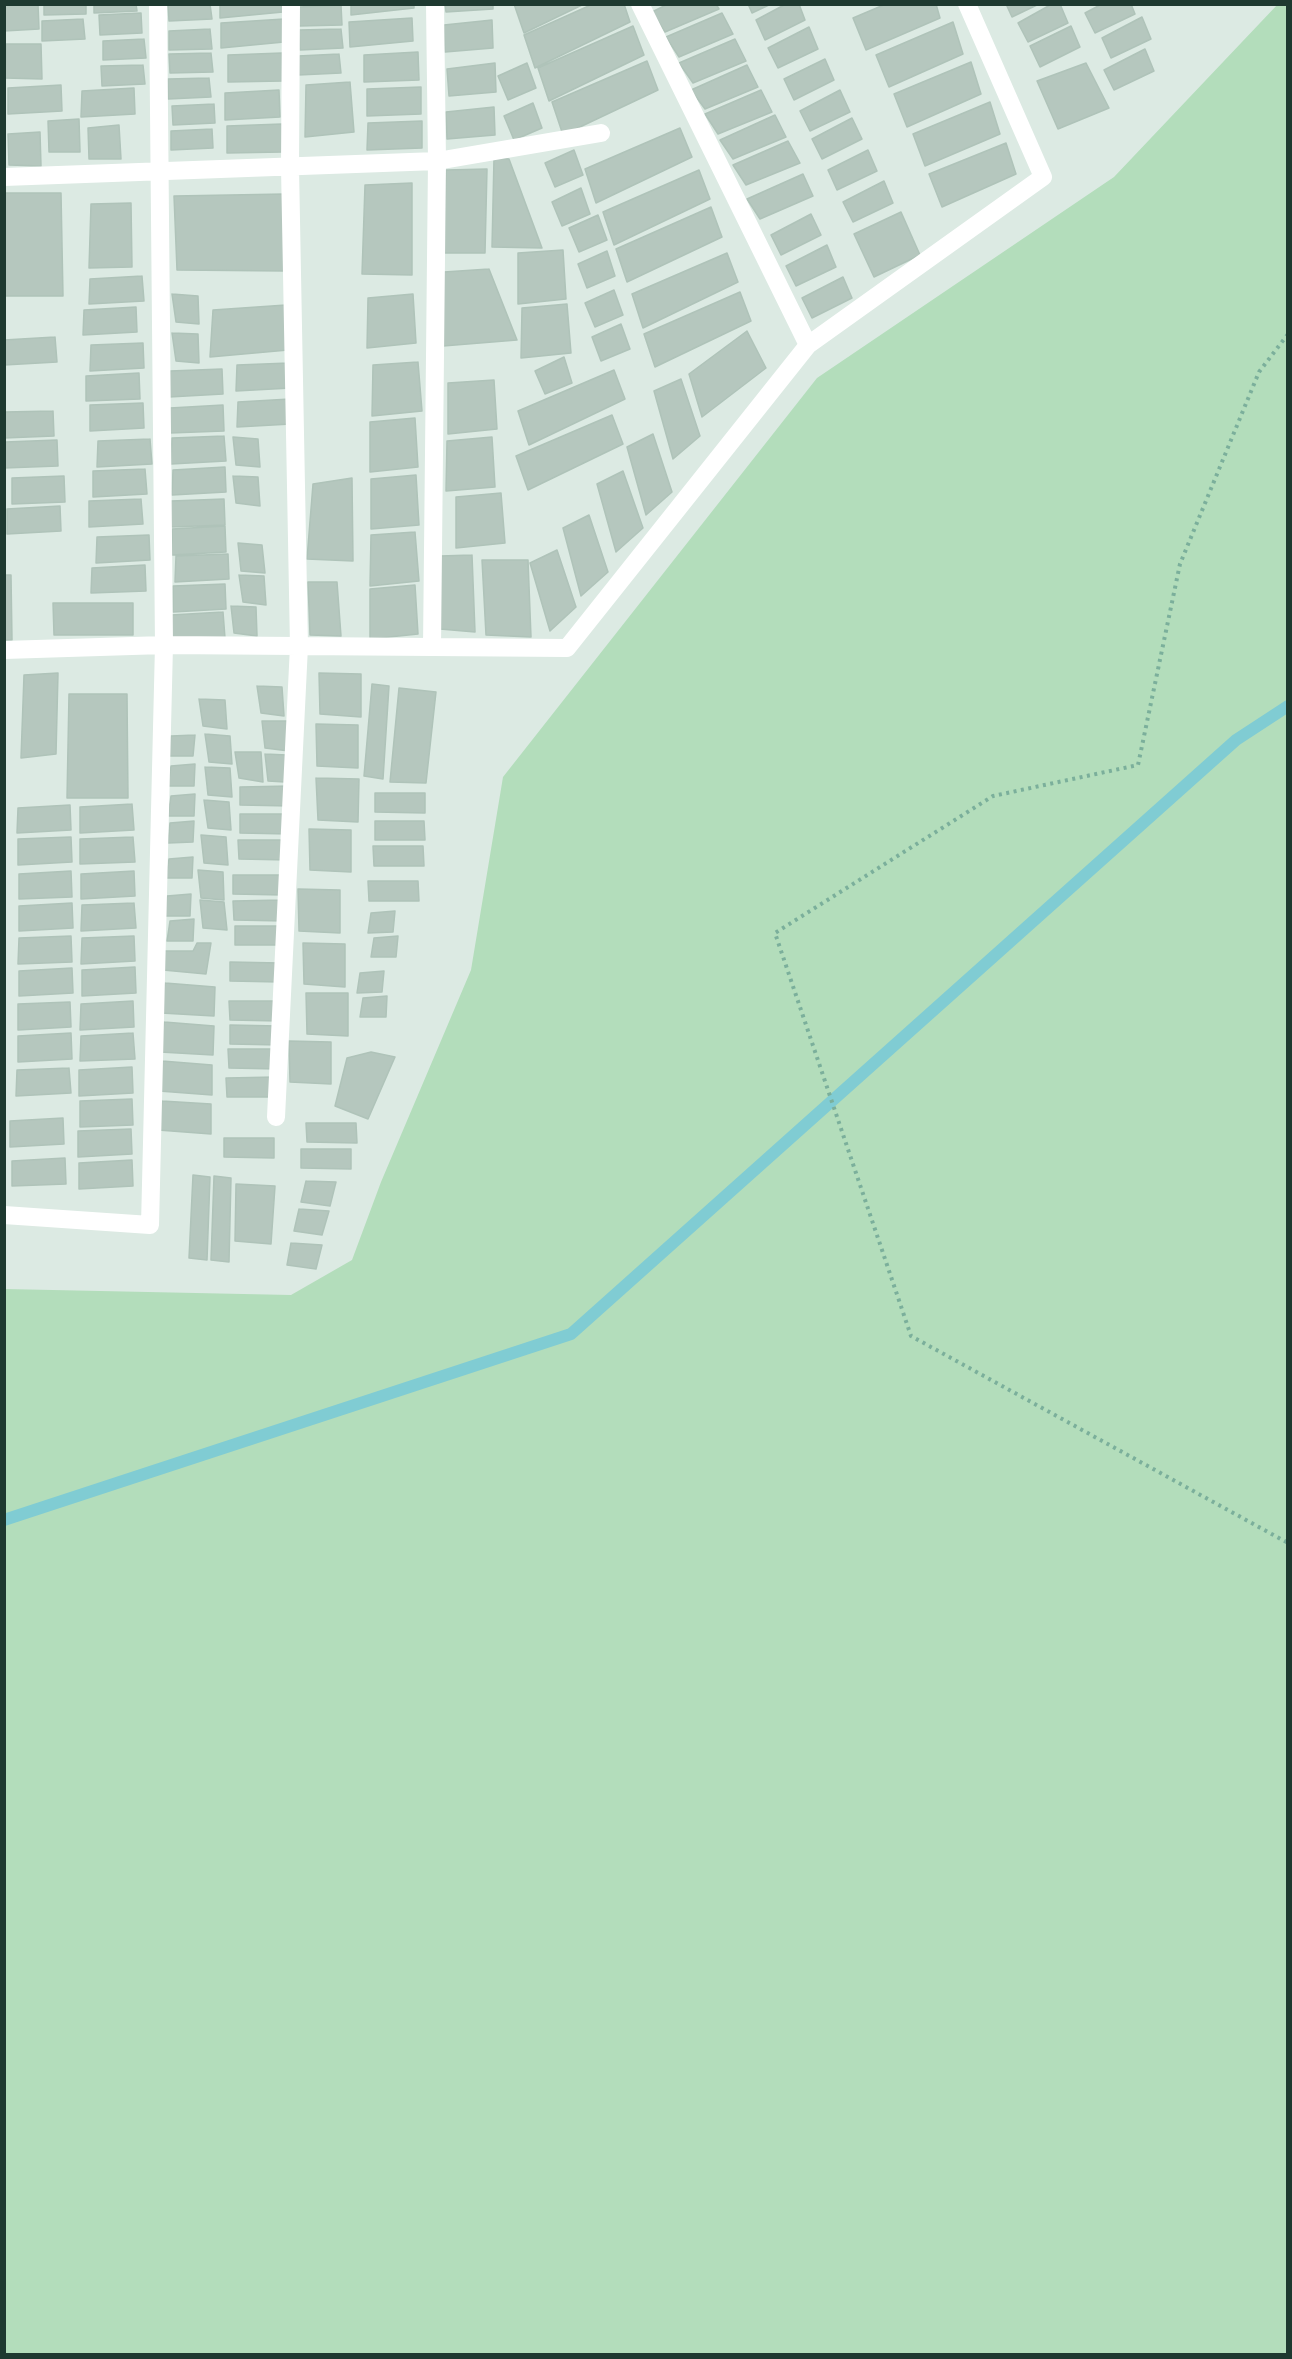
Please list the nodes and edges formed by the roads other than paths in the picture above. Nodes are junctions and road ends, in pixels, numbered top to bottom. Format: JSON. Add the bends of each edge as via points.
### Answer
{"nodes":[{"id":1,"x":158,"y":4,"type":"edge"},
{"id":2,"x":291,"y":4,"type":"edge"},
{"id":3,"x":435,"y":4,"type":"edge"},
{"id":4,"x":640,"y":4,"type":"edge"},
{"id":5,"x":967,"y":4,"type":"edge"},
{"id":6,"x":601,"y":133,"type":"dead end"},
{"id":7,"x":437,"y":161,"type":"junction"},
{"id":8,"x":290,"y":167,"type":"junction"},
{"id":9,"x":159,"y":172,"type":"junction"},
{"id":10,"x":4,"y":177,"type":"edge"},
{"id":11,"x":808,"y":345,"type":"junction"},
{"id":12,"x":164,"y":645,"type":"junction"},
{"id":13,"x":298,"y":646,"type":"junction"},
{"id":14,"x":432,"y":647,"type":"junction"},
{"id":15,"x":4,"y":650,"type":"edge"},
{"id":16,"x":276,"y":1117,"type":"dead end"},
{"id":17,"x":4,"y":1215,"type":"edge"}],
"edges":[{"from":1,"to":9,"type":"street"},
{"from":2,"to":8,"type":"street"},
{"from":3,"to":7,"type":"street"},
{"from":4,"to":11,"type":"street"},
{"from":5,"to":11,"type":"street","via":[[1043,177]]},
{"from":6,"to":7,"type":"street"},
{"from":7,"to":8,"type":"street"},
{"from":7,"to":14,"type":"street"},
{"from":8,"to":9,"type":"street"},
{"from":8,"to":13,"type":"street"},
{"from":9,"to":10,"type":"street"},
{"from":9,"to":12,"type":"street"},
{"from":11,"to":14,"type":"street","via":[[567,648]]},
{"from":12,"to":13,"type":"street"},
{"from":12,"to":15,"type":"street"},
{"from":12,"to":17,"type":"street","via":[[150,1225]]},
{"from":13,"to":14,"type":"street"},
{"from":13,"to":16,"type":"street"}]}
